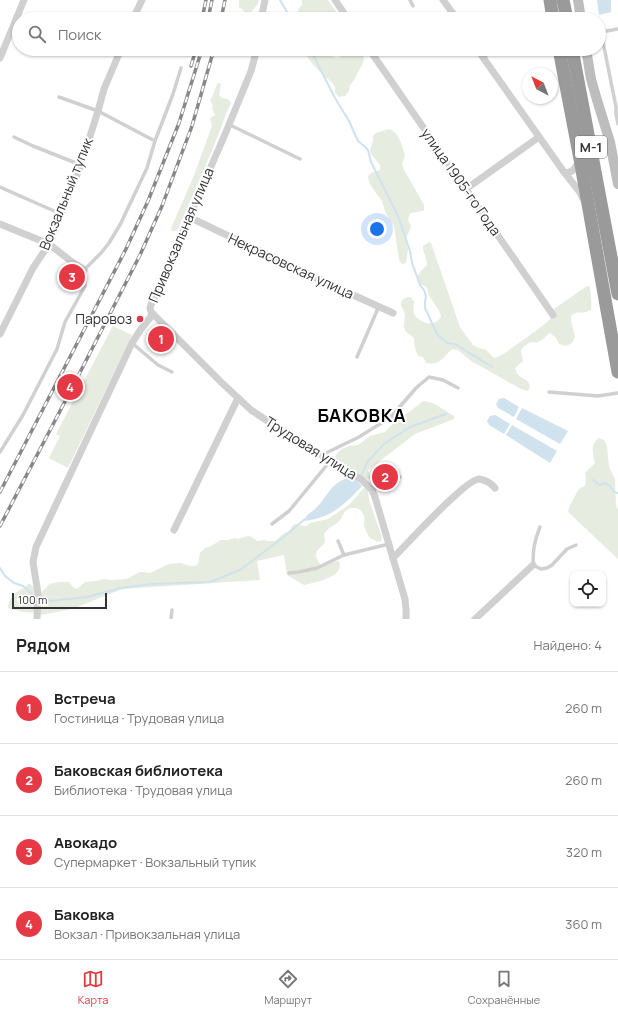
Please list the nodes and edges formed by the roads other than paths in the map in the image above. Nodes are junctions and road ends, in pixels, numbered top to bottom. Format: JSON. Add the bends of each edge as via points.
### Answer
{"nodes":[{"id":1,"x":24,"y":0,"type":"edge"},
{"id":2,"x":142,"y":0,"type":"edge"},
{"id":3,"x":265,"y":0,"type":"edge"},
{"id":4,"x":335,"y":0,"type":"edge"},
{"id":5,"x":410,"y":0,"type":"edge"},
{"id":6,"x":443,"y":0,"type":"edge"},
{"id":7,"x":550,"y":0,"type":"edge"},
{"id":8,"x":563,"y":0,"type":"edge"},
{"id":9,"x":578,"y":0,"type":"edge"},
{"id":10,"x":413,"y":6,"type":"dead end"},
{"id":11,"x":19,"y":12,"type":"edge"},
{"id":12,"x":137,"y":12,"type":"edge"},
{"id":13,"x":262,"y":12,"type":"edge"},
{"id":14,"x":343,"y":12,"type":"edge"},
{"id":15,"x":451,"y":12,"type":"edge"},
{"id":16,"x":552,"y":12,"type":"edge"},
{"id":17,"x":566,"y":12,"type":"edge"},
{"id":18,"x":580,"y":12,"type":"edge"},
{"id":19,"x":12,"y":28,"type":"edge"},
{"id":20,"x":618,"y":29,"type":"edge"},
{"id":21,"x":606,"y":31,"type":"edge"},
{"id":22,"x":1,"y":53,"type":"edge"},
{"id":23,"x":118,"y":56,"type":"edge"},
{"id":24,"x":254,"y":56,"type":"edge"},
{"id":25,"x":374,"y":56,"type":"edge"},
{"id":26,"x":485,"y":56,"type":"edge"},
{"id":27,"x":560,"y":56,"type":"edge"},
{"id":28,"x":573,"y":56,"type":"edge"},
{"id":29,"x":587,"y":56,"type":"edge"},
{"id":30,"x":606,"y":56,"type":"edge"},
{"id":31,"x":483,"y":58,"type":"joint"},
{"id":32,"x":182,"y":68,"type":"dead end"},
{"id":33,"x":59,"y":97,"type":"dead end"},
{"id":34,"x":98,"y":111,"type":"junction"},
{"id":35,"x":617,"y":114,"type":"edge"},
{"id":36,"x":228,"y":124,"type":"junction"},
{"id":37,"x":618,"y":124,"type":"edge"},
{"id":38,"x":14,"y":137,"type":"dead end"},
{"id":39,"x":539,"y":137,"type":"junction"},
{"id":40,"x":155,"y":140,"type":"junction"},
{"id":41,"x":300,"y":159,"type":"dead end"},
{"id":42,"x":580,"y":159,"type":"junction"},
{"id":43,"x":81,"y":165,"type":"junction"},
{"id":44,"x":564,"y":172,"type":"junction"},
{"id":45,"x":618,"y":184,"type":"edge"},
{"id":46,"x":0,"y":187,"type":"edge"},
{"id":47,"x":466,"y":189,"type":"junction"},
{"id":48,"x":590,"y":213,"type":"junction"},
{"id":49,"x":61,"y":214,"type":"junction"},
{"id":50,"x":188,"y":217,"type":"junction"},
{"id":51,"x":0,"y":224,"type":"edge"},
{"id":52,"x":49,"y":244,"type":"junction"},
{"id":53,"x":614,"y":250,"type":"edge"},
{"id":54,"x":84,"y":270,"type":"junction"},
{"id":55,"x":618,"y":294,"type":"edge"},
{"id":56,"x":378,"y":306,"type":"junction"},
{"id":57,"x":393,"y":313,"type":"dead end"},
{"id":58,"x":153,"y":314,"type":"junction"},
{"id":59,"x":553,"y":315,"type":"dead end"},
{"id":60,"x":0,"y":334,"type":"edge"},
{"id":61,"x":132,"y":342,"type":"junction"},
{"id":62,"x":357,"y":357,"type":"dead end"},
{"id":63,"x":172,"y":372,"type":"dead end"},
{"id":64,"x":618,"y":372,"type":"edge"},
{"id":65,"x":458,"y":388,"type":"dead end"},
{"id":66,"x":549,"y":392,"type":"dead end"},
{"id":67,"x":618,"y":393,"type":"edge"},
{"id":68,"x":238,"y":398,"type":"junction"},
{"id":69,"x":0,"y":452,"type":"edge"},
{"id":70,"x":322,"y":455,"type":"junction"},
{"id":71,"x":331,"y":460,"type":"junction"},
{"id":72,"x":400,"y":477,"type":"dead end"},
{"id":73,"x":495,"y":488,"type":"dead end"},
{"id":74,"x":372,"y":490,"type":"junction"},
{"id":75,"x":272,"y":524,"type":"dead end"},
{"id":76,"x":540,"y":527,"type":"dead end"},
{"id":77,"x":174,"y":530,"type":"dead end"},
{"id":78,"x":338,"y":541,"type":"dead end"},
{"id":79,"x":389,"y":544,"type":"junction"},
{"id":80,"x":576,"y":545,"type":"dead end"},
{"id":81,"x":344,"y":555,"type":"junction"},
{"id":82,"x":393,"y":558,"type":"junction"},
{"id":83,"x":533,"y":565,"type":"junction"},
{"id":84,"x":289,"y":573,"type":"dead end"},
{"id":85,"x":172,"y":610,"type":"dead end"},
{"id":86,"x":37,"y":619,"type":"edge"},
{"id":87,"x":171,"y":619,"type":"edge"},
{"id":88,"x":406,"y":619,"type":"edge"},
{"id":89,"x":475,"y":619,"type":"edge"}],
"edges":[{"from":1,"to":11,"type":"street"},
{"from":2,"to":12,"type":"street"},
{"from":3,"to":13,"type":"street"},
{"from":4,"to":14,"type":"street"},
{"from":5,"to":10,"type":"lane"},
{"from":6,"to":15,"type":"street"},
{"from":7,"to":16,"type":"highway"},
{"from":8,"to":17,"type":"highway"},
{"from":9,"to":18,"type":"main road"},
{"from":19,"to":22,"type":"street"},
{"from":20,"to":21,"type":"lane"},
{"from":23,"to":34,"type":"street","name":"Вокзальный тупик","via":[[104,88]]},
{"from":24,"to":36,"type":"street","name":"Привокзальная улица","via":[[251,71]]},
{"from":25,"to":47,"type":"street","name":"улица 1905-го Года"},
{"from":26,"to":31,"type":"lane"},
{"from":27,"to":42,"type":"highway","number":"М-1"},
{"from":28,"to":53,"type":"highway","number":"М-1"},
{"from":29,"to":45,"type":"main road","via":[[591,79],[610,142]]},
{"from":30,"to":35,"type":"lane"},
{"from":31,"to":39,"type":"street"},
{"from":32,"to":40,"type":"lane"},
{"from":33,"to":34,"type":"lane"},
{"from":34,"to":40,"type":"lane"},
{"from":34,"to":43,"type":"street","name":"Вокзальный тупик"},
{"from":35,"to":37,"type":"lane"},
{"from":36,"to":41,"type":"lane"},
{"from":36,"to":50,"type":"street","name":"Привокзальная улица"},
{"from":38,"to":43,"type":"lane"},
{"from":39,"to":44,"type":"street"},
{"from":39,"to":47,"type":"street"},
{"from":40,"to":54,"type":"lane","via":[[147,168],[121,223],[109,243]]},
{"from":42,"to":44,"type":"street","via":[[573,171]]},
{"from":42,"to":48,"type":"highway","number":"М-1"},
{"from":43,"to":49,"type":"street","name":"Вокзальный тупик"},
{"from":44,"to":48,"type":"street","via":[[579,190]]},
{"from":46,"to":49,"type":"lane"},
{"from":47,"to":59,"type":"street","name":"улица 1905-го Года"},
{"from":48,"to":53,"type":"main road"},
{"from":48,"to":64,"type":"highway","number":"М-1"},
{"from":49,"to":52,"type":"street","name":"Вокзальный тупик"},
{"from":50,"to":56,"type":"street","name":"Некрасовская улица"},
{"from":50,"to":58,"type":"street","name":"Привокзальная улица","via":[[151,305]]},
{"from":51,"to":52,"type":"street"},
{"from":52,"to":54,"type":"street"},
{"from":52,"to":60,"type":"street","name":"Вокзальный тупик","via":[[33,268]]},
{"from":53,"to":55,"type":"highway","number":"М-1"},
{"from":54,"to":69,"type":"lane","via":[[85,286],[65,322],[57,349],[23,415]]},
{"from":56,"to":57,"type":"street","name":"Некрасовская улица"},
{"from":56,"to":62,"type":"lane"},
{"from":58,"to":61,"type":"street","name":"Привокзальная улица"},
{"from":58,"to":68,"type":"street","name":"Трудовая улица"},
{"from":61,"to":63,"type":"lane","via":[[158,366]]},
{"from":61,"to":86,"type":"street","name":"Привокзальная улица","via":[[34,554],[33,569],[38,594]]},
{"from":65,"to":70,"type":"lane","via":[[443,380],[429,377],[391,417],[359,438]]},
{"from":66,"to":67,"type":"lane","via":[[598,396]]},
{"from":68,"to":70,"type":"street","name":"Трудовая улица","via":[[251,410]]},
{"from":68,"to":77,"type":"street"},
{"from":70,"to":71,"type":"street","name":"Трудовая улица"},
{"from":71,"to":74,"type":"street","name":"Трудовая улица","via":[[362,480]]},
{"from":71,"to":75,"type":"lane","via":[[289,511]]},
{"from":72,"to":74,"type":"lane"},
{"from":73,"to":82,"type":"street","via":[[489,482],[478,479],[470,483],[448,501]]},
{"from":74,"to":79,"type":"street"},
{"from":76,"to":83,"type":"lane","via":[[534,542]]},
{"from":78,"to":81,"type":"lane"},
{"from":79,"to":81,"type":"lane"},
{"from":79,"to":82,"type":"street"},
{"from":80,"to":83,"type":"lane","via":[[547,568],[541,569]]},
{"from":81,"to":84,"type":"lane","via":[[317,568]]},
{"from":82,"to":88,"type":"street","via":[[405,599]]},
{"from":83,"to":89,"type":"street"},
{"from":85,"to":87,"type":"lane"}]}
